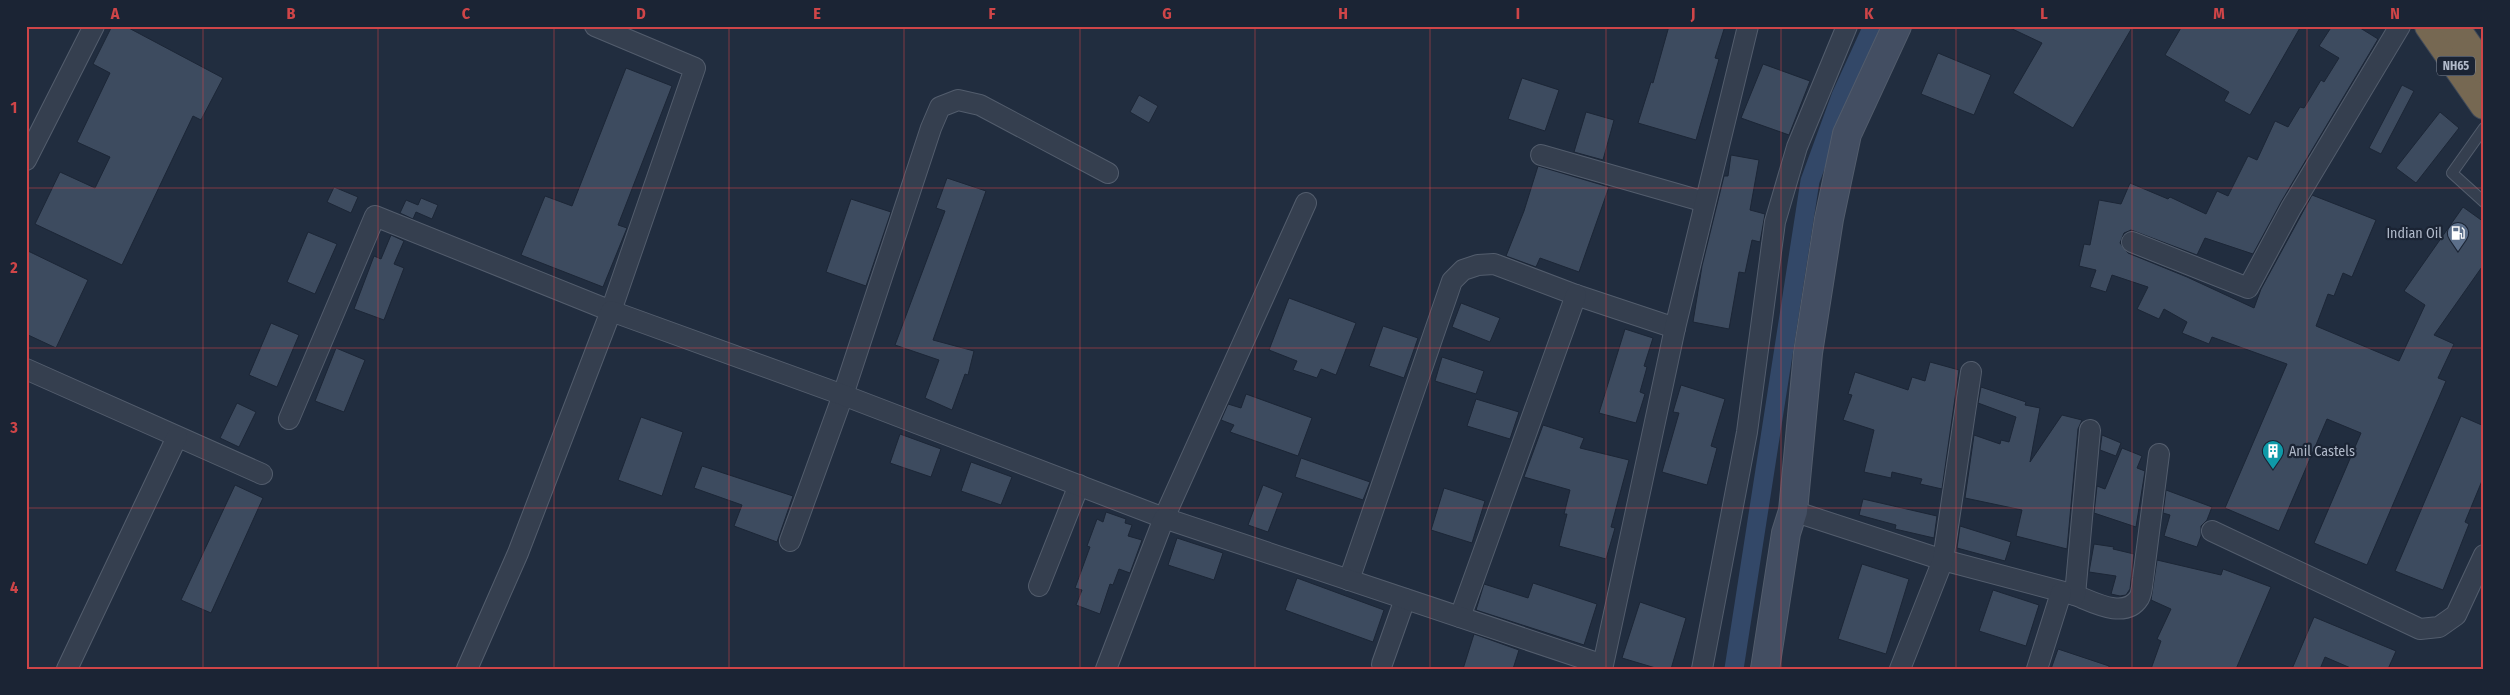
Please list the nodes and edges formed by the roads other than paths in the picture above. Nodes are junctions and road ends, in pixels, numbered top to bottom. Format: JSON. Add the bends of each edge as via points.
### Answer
{"nodes":[{"id":1,"x":94,"y":26,"type":"edge"},
{"id":2,"x":595,"y":26,"type":"edge"},
{"id":3,"x":1748,"y":26,"type":"edge"},
{"id":4,"x":1847,"y":26,"type":"edge"},
{"id":5,"x":1897,"y":26,"type":"edge"},
{"id":6,"x":2400,"y":26,"type":"edge"},
{"id":7,"x":2429,"y":26,"type":"edge"},
{"id":8,"x":2458,"y":29,"type":"edge"},
{"id":9,"x":2484,"y":68,"type":"edge"},
{"id":10,"x":2484,"y":105,"type":"edge"},
{"id":11,"x":2484,"y":128,"type":"edge"},
{"id":12,"x":1541,"y":155,"type":"dead end"},
{"id":13,"x":26,"y":160,"type":"edge"},
{"id":14,"x":1108,"y":173,"type":"dead end"},
{"id":15,"x":1704,"y":202,"type":"junction"},
{"id":16,"x":2484,"y":202,"type":"edge"},
{"id":17,"x":1306,"y":203,"type":"dead end"},
{"id":18,"x":2132,"y":242,"type":"dead end"},
{"id":19,"x":1576,"y":295,"type":"junction"},
{"id":20,"x":612,"y":312,"type":"junction"},
{"id":21,"x":1675,"y":328,"type":"junction"},
{"id":22,"x":26,"y":369,"type":"edge"},
{"id":23,"x":1970,"y":372,"type":"dead end"},
{"id":24,"x":843,"y":395,"type":"junction"},
{"id":25,"x":289,"y":419,"type":"dead end"},
{"id":26,"x":2090,"y":430,"type":"dead end"},
{"id":27,"x":177,"y":436,"type":"junction"},
{"id":28,"x":2160,"y":454,"type":"dead end"},
{"id":29,"x":262,"y":474,"type":"dead end"},
{"id":30,"x":1079,"y":485,"type":"junction"},
{"id":31,"x":1793,"y":511,"type":"junction"},
{"id":32,"x":1164,"y":518,"type":"junction"},
{"id":33,"x":2212,"y":532,"type":"dead end"},
{"id":34,"x":790,"y":541,"type":"dead end"},
{"id":35,"x":2484,"y":555,"type":"edge"},
{"id":36,"x":1943,"y":560,"type":"junction"},
{"id":37,"x":1349,"y":580,"type":"junction"},
{"id":38,"x":1039,"y":586,"type":"dead end"},
{"id":39,"x":2068,"y":594,"type":"junction"},
{"id":40,"x":1405,"y":599,"type":"junction"},
{"id":41,"x":1460,"y":617,"type":"junction"},
{"id":42,"x":1382,"y":664,"type":"dead end"},
{"id":43,"x":1602,"y":667,"type":"edge"},
{"id":44,"x":67,"y":669,"type":"edge"},
{"id":45,"x":467,"y":669,"type":"edge"},
{"id":46,"x":1106,"y":669,"type":"edge"},
{"id":47,"x":1702,"y":669,"type":"edge"},
{"id":48,"x":1766,"y":669,"type":"edge"},
{"id":49,"x":1900,"y":669,"type":"edge"},
{"id":50,"x":2037,"y":669,"type":"edge"}],
"edges":[{"from":1,"to":13,"type":"street"},
{"from":2,"to":20,"type":"street","via":[[695,68]]},
{"from":3,"to":15,"type":"street"},
{"from":4,"to":47,"type":"street","via":[[1797,148],[1775,222],[1747,432]]},
{"from":5,"to":31,"type":"street","via":[[1847,134],[1829,219],[1808,353]]},
{"from":6,"to":18,"type":"street","via":[[2291,208],[2248,288]]},
{"from":7,"to":10,"type":"highway","number":"NH65"},
{"from":8,"to":9,"type":"highway","number":"NH65"},
{"from":11,"to":16,"type":"lane","via":[[2452,173]]},
{"from":12,"to":15,"type":"street"},
{"from":14,"to":24,"type":"street","via":[[980,105],[958,100],[940,108]]},
{"from":15,"to":21,"type":"street"},
{"from":17,"to":32,"type":"street"},
{"from":19,"to":21,"type":"street"},
{"from":19,"to":37,"type":"street","via":[[1494,264],[1478,264],[1463,270],[1452,281]]},
{"from":19,"to":41,"type":"street"},
{"from":20,"to":24,"type":"street"},
{"from":20,"to":25,"type":"street","via":[[375,216]]},
{"from":20,"to":45,"type":"street","via":[[518,553]]},
{"from":21,"to":43,"type":"street"},
{"from":22,"to":27,"type":"street"},
{"from":23,"to":36,"type":"street"},
{"from":24,"to":30,"type":"street"},
{"from":24,"to":34,"type":"street"},
{"from":26,"to":39,"type":"street"},
{"from":27,"to":29,"type":"street"},
{"from":27,"to":44,"type":"street"},
{"from":28,"to":39,"type":"street","via":[[2139,597],[2130,607],[2116,609]]},
{"from":30,"to":32,"type":"street"},
{"from":30,"to":38,"type":"street"},
{"from":31,"to":36,"type":"street"},
{"from":31,"to":48,"type":"street","via":[[1786,533]]},
{"from":32,"to":37,"type":"street"},
{"from":32,"to":46,"type":"street"},
{"from":33,"to":35,"type":"street","via":[[2420,629],[2439,627],[2456,615]]},
{"from":36,"to":39,"type":"street"},
{"from":36,"to":49,"type":"street"},
{"from":37,"to":40,"type":"street"},
{"from":39,"to":50,"type":"street"},
{"from":40,"to":41,"type":"street"},
{"from":40,"to":42,"type":"street"},
{"from":41,"to":43,"type":"street"}]}
